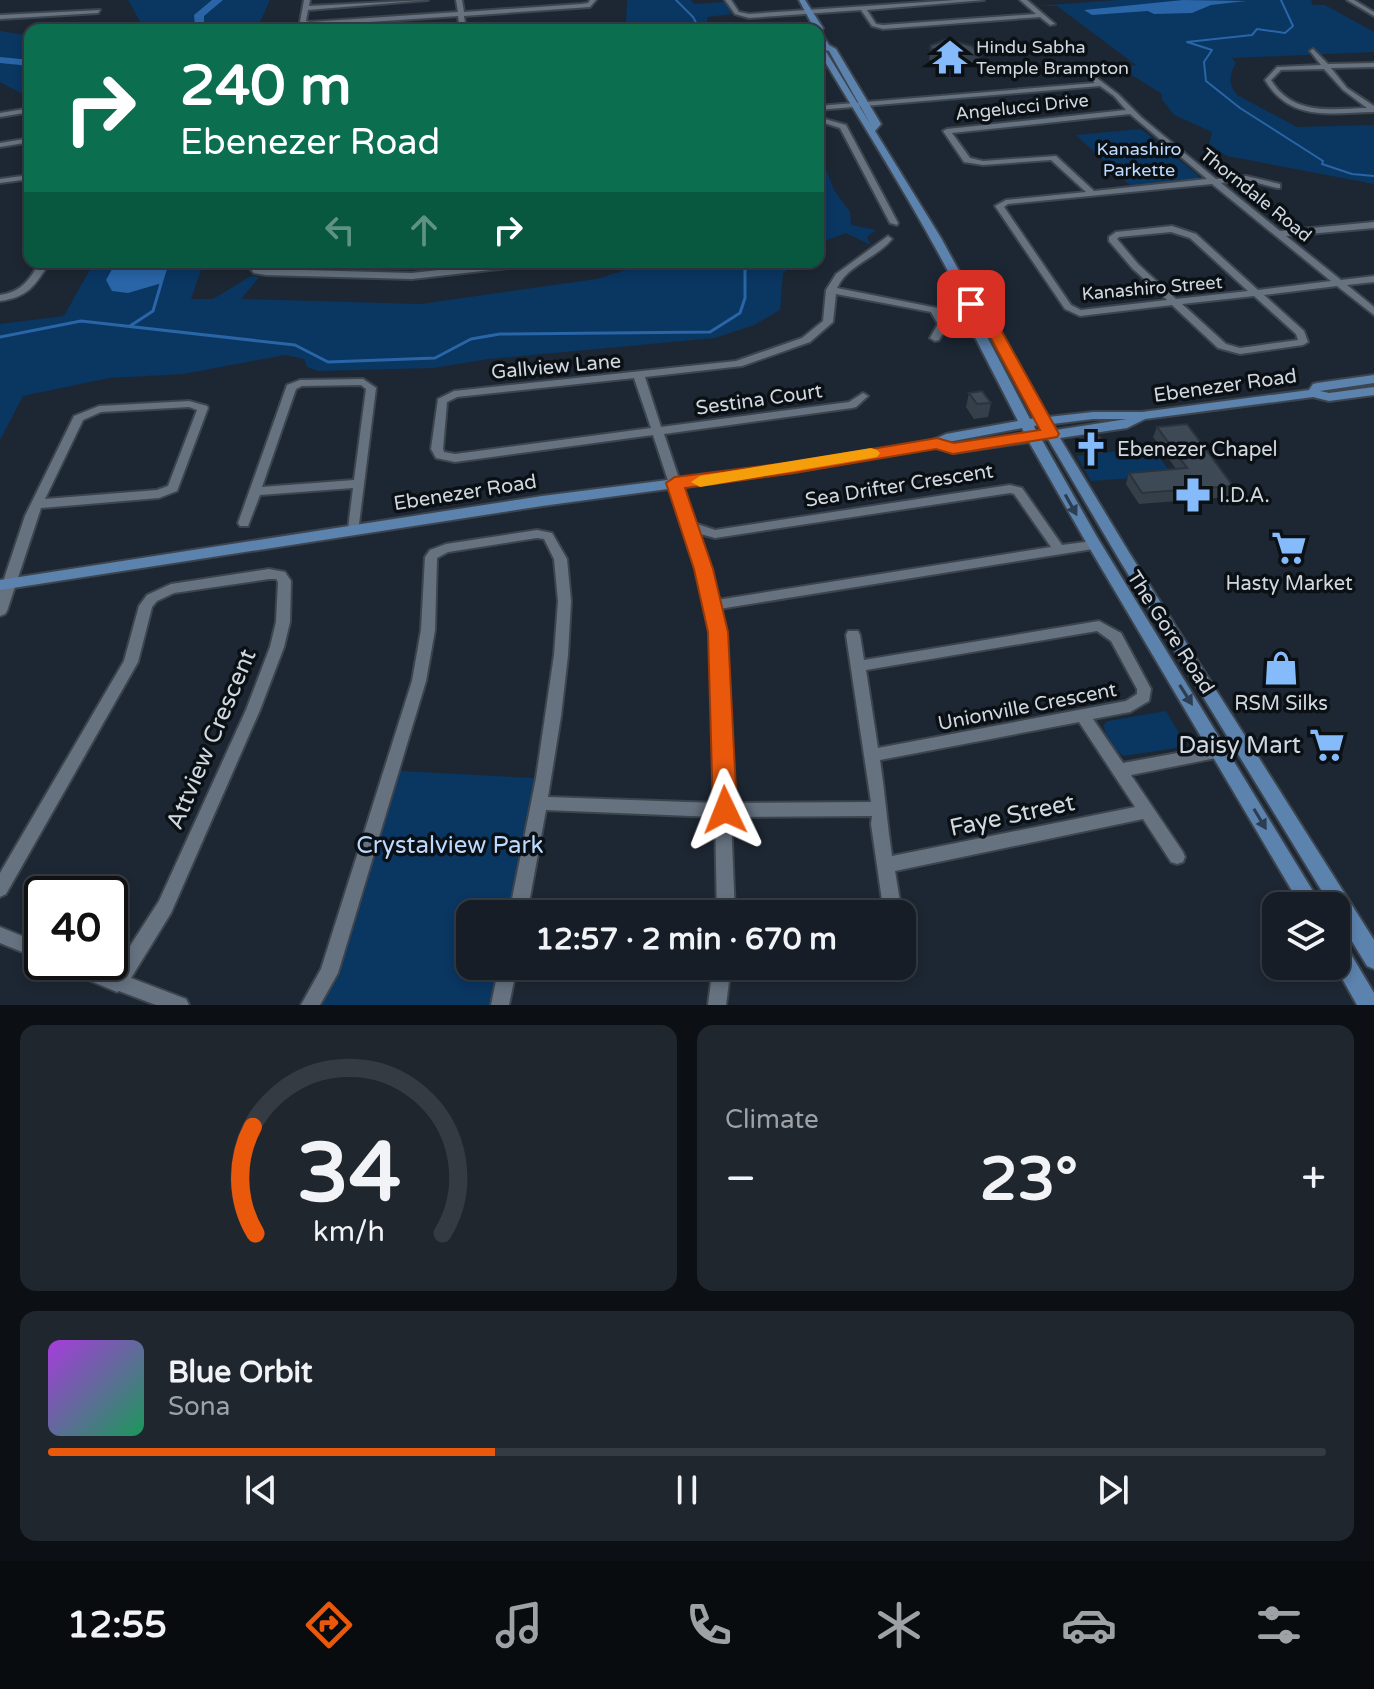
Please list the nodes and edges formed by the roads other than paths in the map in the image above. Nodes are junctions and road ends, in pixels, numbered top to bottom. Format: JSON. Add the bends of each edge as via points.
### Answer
{"nodes":[{"id":1,"x":425,"y":0,"type":"edge"},
{"id":2,"x":459,"y":0,"type":"edge"},
{"id":3,"x":593,"y":0,"type":"edge"},
{"id":4,"x":728,"y":0,"type":"edge"},
{"id":5,"x":793,"y":0,"type":"edge"},
{"id":6,"x":802,"y":0,"type":"edge"},
{"id":7,"x":981,"y":0,"type":"edge"},
{"id":8,"x":1023,"y":0,"type":"edge"},
{"id":9,"x":1350,"y":0,"type":"edge"},
{"id":10,"x":94,"y":2,"type":"dead end"},
{"id":11,"x":307,"y":4,"type":"edge"},
{"id":12,"x":863,"y":8,"type":"junction"},
{"id":13,"x":810,"y":12,"type":"junction"},
{"id":14,"x":800,"y":13,"type":"junction"},
{"id":15,"x":461,"y":14,"type":"junction"},
{"id":16,"x":1374,"y":14,"type":"edge"},
{"id":17,"x":1041,"y":15,"type":"junction"},
{"id":18,"x":0,"y":17,"type":"edge"},
{"id":19,"x":462,"y":24,"type":"edge"},
{"id":20,"x":808,"y":24,"type":"edge"},
{"id":21,"x":817,"y":24,"type":"edge"},
{"id":22,"x":1052,"y":24,"type":"dead end"},
{"id":23,"x":824,"y":44,"type":"edge"},
{"id":24,"x":826,"y":47,"type":"joint"},
{"id":25,"x":1313,"y":51,"type":"dead end"},
{"id":26,"x":824,"y":54,"type":"edge"},
{"id":27,"x":1374,"y":65,"type":"edge"},
{"id":28,"x":1323,"y":66,"type":"junction"},
{"id":29,"x":1083,"y":70,"type":"dead end"},
{"id":30,"x":1102,"y":84,"type":"junction"},
{"id":31,"x":865,"y":104,"type":"junction"},
{"id":32,"x":854,"y":105,"type":"junction"},
{"id":33,"x":824,"y":108,"type":"edge"},
{"id":34,"x":1373,"y":110,"type":"edge"},
{"id":35,"x":24,"y":111,"type":"edge"},
{"id":36,"x":1132,"y":112,"type":"junction"},
{"id":37,"x":0,"y":115,"type":"edge"},
{"id":38,"x":824,"y":121,"type":"edge"},
{"id":39,"x":872,"y":129,"type":"junction"},
{"id":40,"x":24,"y":141,"type":"edge"},
{"id":41,"x":0,"y":145,"type":"edge"},
{"id":42,"x":24,"y":178,"type":"edge"},
{"id":43,"x":0,"y":181,"type":"edge"},
{"id":44,"x":1213,"y":181,"type":"junction"},
{"id":45,"x":1277,"y":186,"type":"dead end"},
{"id":46,"x":1092,"y":193,"type":"junction"},
{"id":47,"x":894,"y":223,"type":"dead end"},
{"id":48,"x":1374,"y":225,"type":"edge"},
{"id":49,"x":1278,"y":234,"type":"junction"},
{"id":50,"x":888,"y":239,"type":"dead end"},
{"id":51,"x":42,"y":268,"type":"edge"},
{"id":52,"x":255,"y":268,"type":"edge"},
{"id":53,"x":486,"y":268,"type":"edge"},
{"id":54,"x":1374,"y":279,"type":"edge"},
{"id":55,"x":1338,"y":283,"type":"junction"},
{"id":56,"x":831,"y":290,"type":"junction"},
{"id":57,"x":1256,"y":294,"type":"junction"},
{"id":58,"x":0,"y":298,"type":"edge"},
{"id":59,"x":971,"y":304,"type":"junction"},
{"id":60,"x":1175,"y":304,"type":"junction"},
{"id":61,"x":1374,"y":312,"type":"edge"},
{"id":62,"x":935,"y":338,"type":"dead end"},
{"id":63,"x":639,"y":376,"type":"junction"},
{"id":64,"x":1374,"y":379,"type":"edge"},
{"id":65,"x":1374,"y":391,"type":"edge"},
{"id":66,"x":1313,"y":393,"type":"junction"},
{"id":67,"x":863,"y":396,"type":"dead end"},
{"id":68,"x":1048,"y":428,"type":"junction"},
{"id":69,"x":657,"y":431,"type":"junction"},
{"id":70,"x":1030,"y":431,"type":"junction"},
{"id":71,"x":675,"y":483,"type":"junction"},
{"id":72,"x":357,"y":484,"type":"junction"},
{"id":73,"x":256,"y":491,"type":"junction"},
{"id":74,"x":37,"y":504,"type":"junction"},
{"id":75,"x":244,"y":523,"type":"dead end"},
{"id":76,"x":689,"y":526,"type":"junction"},
{"id":77,"x":354,"y":529,"type":"junction"},
{"id":78,"x":715,"y":534,"type":"junction"},
{"id":79,"x":1093,"y":545,"type":"junction"},
{"id":80,"x":697,"y":547,"type":"junction"},
{"id":81,"x":1059,"y":550,"type":"junction"},
{"id":82,"x":4,"y":585,"type":"edge"},
{"id":83,"x":713,"y":605,"type":"junction"},
{"id":84,"x":0,"y":611,"type":"edge"},
{"id":85,"x":853,"y":635,"type":"dead end"},
{"id":86,"x":859,"y":666,"type":"junction"},
{"id":87,"x":1084,"y":717,"type":"junction"},
{"id":88,"x":1221,"y":751,"type":"junction"},
{"id":89,"x":872,"y":755,"type":"junction"},
{"id":90,"x":1121,"y":770,"type":"junction"},
{"id":91,"x":538,"y":803,"type":"junction"},
{"id":92,"x":880,"y":809,"type":"junction"},
{"id":93,"x":725,"y":810,"type":"junction"},
{"id":94,"x":1147,"y":811,"type":"junction"},
{"id":95,"x":1177,"y":857,"type":"dead end"},
{"id":96,"x":886,"y":865,"type":"junction"},
{"id":97,"x":0,"y":889,"type":"edge"},
{"id":98,"x":1304,"y":892,"type":"edge"},
{"id":99,"x":521,"y":900,"type":"edge"},
{"id":100,"x":726,"y":900,"type":"edge"},
{"id":101,"x":891,"y":900,"type":"edge"},
{"id":102,"x":0,"y":935,"type":"edge"},
{"id":103,"x":24,"y":945,"type":"edge"},
{"id":104,"x":1374,"y":959,"type":"edge"},
{"id":105,"x":1350,"y":972,"type":"edge"},
{"id":106,"x":110,"y":980,"type":"edge"},
{"id":107,"x":505,"y":980,"type":"edge"},
{"id":108,"x":720,"y":980,"type":"edge"},
{"id":109,"x":117,"y":983,"type":"junction"},
{"id":110,"x":180,"y":1005,"type":"edge"},
{"id":111,"x":310,"y":1005,"type":"edge"},
{"id":112,"x":500,"y":1005,"type":"edge"},
{"id":113,"x":717,"y":1005,"type":"edge"},
{"id":114,"x":1369,"y":1005,"type":"edge"}],
"edges":[{"from":1,"to":11,"type":"street"},
{"from":2,"to":15,"type":"street"},
{"from":3,"to":15,"type":"street","via":[[586,6]]},
{"from":4,"to":14,"type":"street","via":[[745,16]]},
{"from":5,"to":14,"type":"main road"},
{"from":6,"to":13,"type":"main road","name":"The Gore Road"},
{"from":7,"to":12,"type":"street"},
{"from":8,"to":17,"type":"street"},
{"from":9,"to":16,"type":"street"},
{"from":10,"to":18,"type":"street","via":[[96,14]]},
{"from":11,"to":15,"type":"street","via":[[303,22],[310,24]]},
{"from":12,"to":13,"type":"street"},
{"from":12,"to":17,"type":"street","via":[[874,25],[883,27]]},
{"from":13,"to":14,"type":"street"},
{"from":13,"to":21,"type":"main road","name":"The Gore Road"},
{"from":14,"to":20,"type":"main road"},
{"from":15,"to":19,"type":"street"},
{"from":17,"to":22,"type":"street"},
{"from":23,"to":24,"type":"main road","name":"The Gore Road"},
{"from":24,"to":31,"type":"main road","name":"The Gore Road"},
{"from":25,"to":28,"type":"street"},
{"from":26,"to":32,"type":"main road","name":"The Gore Road"},
{"from":27,"to":28,"type":"street"},
{"from":28,"to":34,"type":"street"},
{"from":28,"to":34,"type":"street","via":[[1279,68],[1268,80],[1277,93],[1302,109]]},
{"from":29,"to":30,"type":"street","name":"Thorndale Road"},
{"from":30,"to":31,"type":"street"},
{"from":30,"to":36,"type":"street","name":"Thorndale Road"},
{"from":31,"to":32,"type":"street"},
{"from":31,"to":39,"type":"main road","name":"The Gore Road","via":[[877,124]]},
{"from":32,"to":33,"type":"street"},
{"from":32,"to":39,"type":"main road","name":"The Gore Road"},
{"from":35,"to":37,"type":"street"},
{"from":36,"to":44,"type":"street","name":"Thorndale Road"},
{"from":36,"to":46,"type":"street","name":"Angelucci Drive","via":[[947,131],[967,160],[1053,158]]},
{"from":38,"to":47,"type":"street","via":[[843,127]]},
{"from":39,"to":59,"type":"main road","name":"The Gore Road"},
{"from":40,"to":41,"type":"street"},
{"from":42,"to":43,"type":"street"},
{"from":44,"to":45,"type":"street","name":"Kanashiro Street","via":[[1246,178]]},
{"from":44,"to":46,"type":"street","name":"Kanashiro Street"},
{"from":44,"to":49,"type":"street","name":"Thorndale Road"},
{"from":46,"to":60,"type":"street","name":"Kanashiro Street","via":[[999,206],[1073,311]]},
{"from":48,"to":49,"type":"street"},
{"from":49,"to":55,"type":"street","name":"Thorndale Road"},
{"from":50,"to":56,"type":"street","via":[[881,249],[845,270]]},
{"from":51,"to":58,"type":"street","via":[[30,289]]},
{"from":52,"to":53,"type":"street","via":[[375,276]]},
{"from":54,"to":55,"type":"street","name":"Kanashiro Street"},
{"from":55,"to":57,"type":"street","name":"Kanashiro Street"},
{"from":55,"to":61,"type":"street","name":"Thorndale Road"},
{"from":56,"to":62,"type":"street","via":[[934,310],[943,324]]},
{"from":56,"to":63,"type":"street","name":"Gallview Lane","via":[[828,322],[806,340],[750,361]]},
{"from":57,"to":60,"type":"street","name":"Kanashiro Street"},
{"from":57,"to":60,"type":"street","via":[[1301,333],[1303,342],[1228,349]]},
{"from":57,"to":60,"type":"street","via":[[1184,231],[1116,235],[1112,239],[1135,266]]},
{"from":59,"to":68,"type":"main road","name":"The Gore Road","via":[[984,312]]},
{"from":59,"to":70,"type":"main road","name":"The Gore Road","via":[[967,310]]},
{"from":63,"to":69,"type":"street"},
{"from":63,"to":69,"type":"street","name":"Gallview Lane","via":[[454,394],[442,401],[437,449],[440,455],[455,458]]},
{"from":64,"to":66,"type":"main road","name":"Ebenezer Road","via":[[1317,387]]},
{"from":65,"to":66,"type":"main road","name":"Ebenezer Road","via":[[1329,397]]},
{"from":66,"to":68,"type":"main road","name":"Ebenezer Road","via":[[1142,416],[1127,424]]},
{"from":67,"to":69,"type":"street","name":"Sestina Court","via":[[852,405]]},
{"from":68,"to":70,"type":"main road","name":"Ebenezer Road"},
{"from":68,"to":104,"type":"main road","name":"The Gore Road"},
{"from":69,"to":71,"type":"street"},
{"from":70,"to":71,"type":"main road","name":"Ebenezer Road","via":[[953,449],[937,443]]},
{"from":70,"to":79,"type":"main road","name":"The Gore Road","one_way":true},
{"from":71,"to":76,"type":"street"},
{"from":71,"to":77,"type":"main road","name":"Ebenezer Road"},
{"from":72,"to":73,"type":"street"},
{"from":72,"to":73,"type":"street","via":[[371,388],[363,382],[300,383],[291,387]]},
{"from":72,"to":77,"type":"street"},
{"from":73,"to":75,"type":"street"},
{"from":74,"to":74,"type":"street","via":[[159,494],[173,488],[203,408],[189,404],[99,409],[82,415]]},
{"from":74,"to":82,"type":"street"},
{"from":76,"to":78,"type":"street","name":"Sea Drifter Crescent"},
{"from":76,"to":80,"type":"street"},
{"from":77,"to":82,"type":"main road","name":"Ebenezer Road"},
{"from":78,"to":80,"type":"street","name":"Sea Drifter Crescent"},
{"from":78,"to":81,"type":"street","name":"Sea Drifter Crescent","via":[[1010,489],[1018,491]]},
{"from":79,"to":81,"type":"street"},
{"from":79,"to":88,"type":"main road","name":"The Gore Road","one_way":true},
{"from":80,"to":83,"type":"street"},
{"from":81,"to":83,"type":"street"},
{"from":82,"to":84,"type":"street"},
{"from":83,"to":93,"type":"street","via":[[721,673]]},
{"from":85,"to":86,"type":"street"},
{"from":86,"to":87,"type":"street","name":"Unionville Crescent","via":[[1099,626],[1116,637],[1144,697],[1130,706]]},
{"from":86,"to":89,"type":"street"},
{"from":87,"to":89,"type":"street","name":"Unionville Crescent"},
{"from":87,"to":90,"type":"street"},
{"from":88,"to":90,"type":"street"},
{"from":88,"to":98,"type":"main road","name":"The Gore Road","one_way":true},
{"from":89,"to":92,"type":"street"},
{"from":90,"to":94,"type":"street"},
{"from":91,"to":93,"type":"street"},
{"from":91,"to":99,"type":"street"},
{"from":91,"to":111,"type":"street","via":[[563,661],[564,595],[554,540],[537,534],[439,549],[430,562],[430,613],[419,681],[329,973]]},
{"from":92,"to":93,"type":"street"},
{"from":92,"to":96,"type":"street"},
{"from":93,"to":100,"type":"street"},
{"from":94,"to":95,"type":"street"},
{"from":94,"to":96,"type":"street","name":"Faye Street"},
{"from":96,"to":101,"type":"street"},
{"from":97,"to":109,"type":"street","name":"Attview Crescent","via":[[131,662],[152,598],[171,589],[280,575],[286,588],[283,622],[253,710],[158,923]]},
{"from":102,"to":103,"type":"street"},
{"from":105,"to":114,"type":"main road"},
{"from":106,"to":109,"type":"street"},
{"from":107,"to":112,"type":"street"},
{"from":108,"to":113,"type":"street"},
{"from":109,"to":110,"type":"street"}]}
